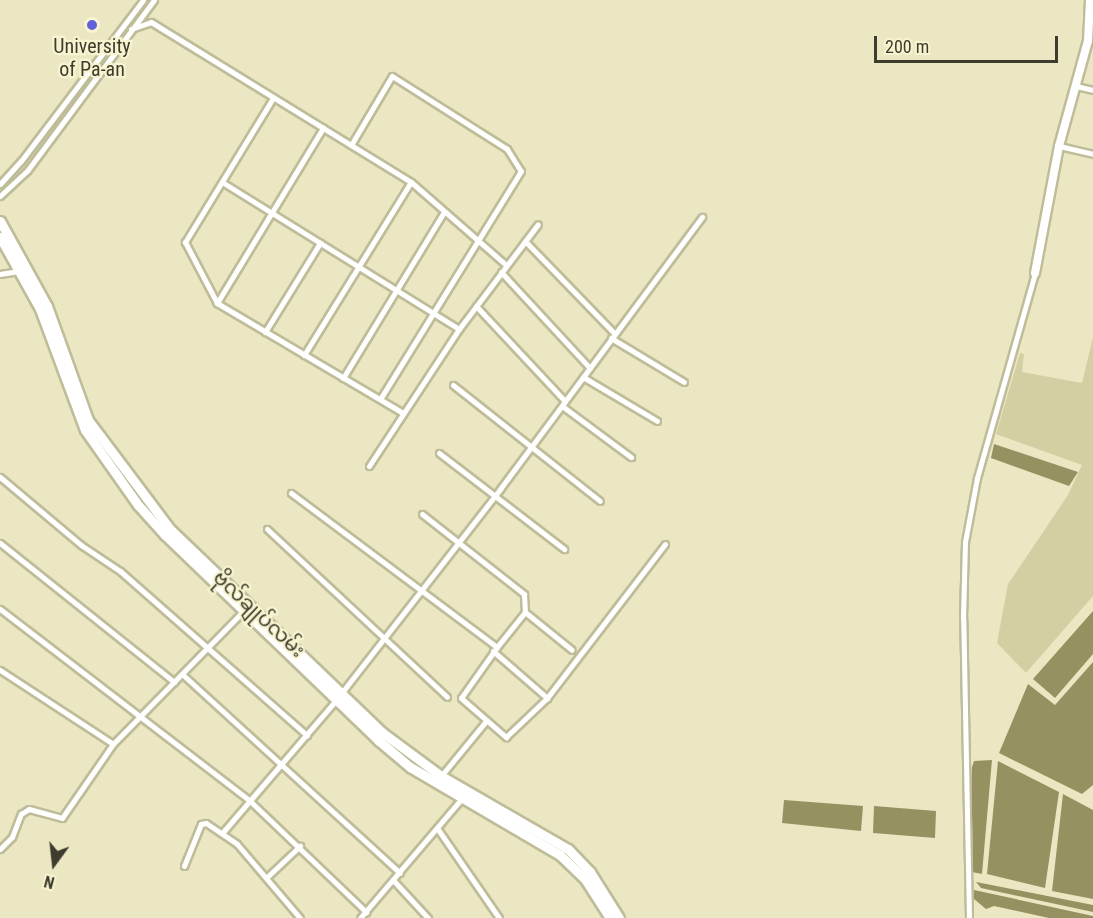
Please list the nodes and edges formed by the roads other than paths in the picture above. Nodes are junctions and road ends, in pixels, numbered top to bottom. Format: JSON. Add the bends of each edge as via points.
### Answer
{"nodes":[{"id":1,"x":143,"y":0,"type":"edge"},
{"id":2,"x":154,"y":0,"type":"edge"},
{"id":3,"x":1090,"y":0,"type":"edge"},
{"id":4,"x":131,"y":29,"type":"junction"},
{"id":5,"x":87,"y":73,"type":"junction"},
{"id":6,"x":94,"y":78,"type":"junction"},
{"id":7,"x":1076,"y":86,"type":"junction"},
{"id":8,"x":1093,"y":90,"type":"edge"},
{"id":9,"x":273,"y":98,"type":"junction"},
{"id":10,"x":57,"y":113,"type":"junction"},
{"id":11,"x":65,"y":119,"type":"junction"},
{"id":12,"x":323,"y":128,"type":"junction"},
{"id":13,"x":351,"y":145,"type":"junction"},
{"id":14,"x":1059,"y":146,"type":"junction"},
{"id":15,"x":1093,"y":154,"type":"edge"},
{"id":16,"x":222,"y":182,"type":"junction"},
{"id":17,"x":411,"y":182,"type":"junction"},
{"id":18,"x":0,"y":184,"type":"edge"},
{"id":19,"x":0,"y":196,"type":"edge"},
{"id":20,"x":272,"y":212,"type":"junction"},
{"id":21,"x":444,"y":212,"type":"junction"},
{"id":22,"x":702,"y":218,"type":"dead end"},
{"id":23,"x":0,"y":221,"type":"edge"},
{"id":24,"x":538,"y":224,"type":"dead end"},
{"id":25,"x":0,"y":237,"type":"edge"},
{"id":26,"x":525,"y":241,"type":"junction"},
{"id":27,"x":320,"y":243,"type":"junction"},
{"id":28,"x":479,"y":244,"type":"junction"},
{"id":29,"x":506,"y":265,"type":"junction"},
{"id":30,"x":357,"y":267,"type":"junction"},
{"id":31,"x":20,"y":271,"type":"junction"},
{"id":32,"x":501,"y":272,"type":"junction"},
{"id":33,"x":1035,"y":273,"type":"joint"},
{"id":34,"x":0,"y":274,"type":"edge"},
{"id":35,"x":397,"y":290,"type":"junction"},
{"id":36,"x":217,"y":303,"type":"junction"},
{"id":37,"x":476,"y":306,"type":"junction"},
{"id":38,"x":435,"y":313,"type":"junction"},
{"id":39,"x":459,"y":329,"type":"junction"},
{"id":40,"x":265,"y":332,"type":"junction"},
{"id":41,"x":613,"y":336,"type":"junction"},
{"id":42,"x":304,"y":355,"type":"junction"},
{"id":43,"x":590,"y":368,"type":"junction"},
{"id":44,"x":583,"y":377,"type":"junction"},
{"id":45,"x":344,"y":378,"type":"junction"},
{"id":46,"x":684,"y":382,"type":"dead end"},
{"id":47,"x":453,"y":385,"type":"dead end"},
{"id":48,"x":381,"y":398,"type":"junction"},
{"id":49,"x":563,"y":404,"type":"junction"},
{"id":50,"x":404,"y":413,"type":"junction"},
{"id":51,"x":657,"y":421,"type":"dead end"},
{"id":52,"x":531,"y":448,"type":"junction"},
{"id":53,"x":439,"y":453,"type":"dead end"},
{"id":54,"x":631,"y":457,"type":"dead end"},
{"id":55,"x":369,"y":466,"type":"dead end"},
{"id":56,"x":0,"y":477,"type":"edge"},
{"id":57,"x":291,"y":493,"type":"dead end"},
{"id":58,"x":495,"y":496,"type":"junction"},
{"id":59,"x":600,"y":501,"type":"dead end"},
{"id":60,"x":422,"y":514,"type":"dead end"},
{"id":61,"x":267,"y":529,"type":"dead end"},
{"id":62,"x":460,"y":542,"type":"junction"},
{"id":63,"x":0,"y":543,"type":"edge"},
{"id":64,"x":665,"y":544,"type":"dead end"},
{"id":65,"x":564,"y":549,"type":"dead end"},
{"id":66,"x":423,"y":590,"type":"junction"},
{"id":67,"x":0,"y":609,"type":"edge"},
{"id":68,"x":244,"y":610,"type":"junction"},
{"id":69,"x":525,"y":612,"type":"junction"},
{"id":70,"x":384,"y":639,"type":"junction"},
{"id":71,"x":207,"y":648,"type":"junction"},
{"id":72,"x":495,"y":649,"type":"junction"},
{"id":73,"x":572,"y":650,"type":"dead end"},
{"id":74,"x":0,"y":670,"type":"edge"},
{"id":75,"x":182,"y":674,"type":"junction"},
{"id":76,"x":174,"y":682,"type":"junction"},
{"id":77,"x":340,"y":695,"type":"junction"},
{"id":78,"x":447,"y":697,"type":"dead end"},
{"id":79,"x":547,"y":698,"type":"junction"},
{"id":80,"x":139,"y":718,"type":"junction"},
{"id":81,"x":486,"y":721,"type":"junction"},
{"id":82,"x":307,"y":735,"type":"junction"},
{"id":83,"x":113,"y":744,"type":"junction"},
{"id":84,"x":282,"y":765,"type":"junction"},
{"id":85,"x":441,"y":776,"type":"junction"},
{"id":86,"x":465,"y":794,"type":"junction"},
{"id":87,"x":250,"y":801,"type":"junction"},
{"id":88,"x":437,"y":828,"type":"junction"},
{"id":89,"x":223,"y":832,"type":"junction"},
{"id":90,"x":300,"y":846,"type":"junction"},
{"id":91,"x":0,"y":849,"type":"edge"},
{"id":92,"x":184,"y":866,"type":"dead end"},
{"id":93,"x":400,"y":873,"type":"junction"},
{"id":94,"x":266,"y":878,"type":"junction"},
{"id":95,"x":393,"y":880,"type":"junction"},
{"id":96,"x":366,"y":912,"type":"junction"},
{"id":97,"x":300,"y":918,"type":"edge"},
{"id":98,"x":360,"y":918,"type":"edge"},
{"id":99,"x":428,"y":918,"type":"edge"},
{"id":100,"x":499,"y":918,"type":"edge"},
{"id":101,"x":610,"y":918,"type":"edge"},
{"id":102,"x":619,"y":918,"type":"edge"},
{"id":103,"x":969,"y":918,"type":"edge"}],
"edges":[{"from":1,"to":5,"type":"street"},
{"from":2,"to":4,"type":"street"},
{"from":3,"to":7,"type":"street","via":[[1088,41]]},
{"from":4,"to":6,"type":"street"},
{"from":4,"to":9,"type":"street","via":[[151,22]]},
{"from":5,"to":6,"type":"street"},
{"from":5,"to":10,"type":"street"},
{"from":6,"to":11,"type":"street"},
{"from":7,"to":8,"type":"street"},
{"from":7,"to":14,"type":"street"},
{"from":9,"to":12,"type":"street"},
{"from":9,"to":16,"type":"street"},
{"from":10,"to":11,"type":"street"},
{"from":10,"to":18,"type":"street"},
{"from":11,"to":19,"type":"street","via":[[27,171]]},
{"from":12,"to":13,"type":"street"},
{"from":12,"to":20,"type":"street"},
{"from":13,"to":17,"type":"street"},
{"from":13,"to":28,"type":"street","via":[[392,76],[507,149],[521,171]]},
{"from":14,"to":15,"type":"street"},
{"from":14,"to":33,"type":"street"},
{"from":16,"to":20,"type":"street"},
{"from":16,"to":36,"type":"street","via":[[185,242]]},
{"from":17,"to":21,"type":"street"},
{"from":17,"to":30,"type":"street"},
{"from":20,"to":27,"type":"street"},
{"from":20,"to":36,"type":"street"},
{"from":21,"to":28,"type":"street"},
{"from":21,"to":35,"type":"street"},
{"from":22,"to":41,"type":"street"},
{"from":23,"to":77,"type":"main road","name":"ဗိုလ်ချုပ်လမ်း","via":[[47,306],[88,420],[119,466],[169,528]]},
{"from":24,"to":26,"type":"street"},
{"from":25,"to":31,"type":"main road","name":"ဗိုလ်ချုပ်လမ်း"},
{"from":26,"to":29,"type":"street"},
{"from":26,"to":41,"type":"street"},
{"from":27,"to":30,"type":"street"},
{"from":27,"to":40,"type":"street"},
{"from":28,"to":29,"type":"street"},
{"from":28,"to":38,"type":"street"},
{"from":29,"to":32,"type":"street"},
{"from":30,"to":35,"type":"street"},
{"from":30,"to":42,"type":"street"},
{"from":31,"to":34,"type":"street"},
{"from":31,"to":68,"type":"main road","name":"ဗိုလ်ချုပ်လမ်း","via":[[40,309],[85,430],[138,505]]},
{"from":32,"to":37,"type":"street"},
{"from":32,"to":43,"type":"street"},
{"from":33,"to":103,"type":"street","via":[[977,478],[965,542]]},
{"from":35,"to":38,"type":"street"},
{"from":35,"to":45,"type":"street"},
{"from":36,"to":40,"type":"street"},
{"from":37,"to":39,"type":"street"},
{"from":37,"to":49,"type":"street"},
{"from":38,"to":39,"type":"street"},
{"from":38,"to":48,"type":"street"},
{"from":39,"to":50,"type":"street"},
{"from":40,"to":42,"type":"street"},
{"from":41,"to":43,"type":"street"},
{"from":41,"to":46,"type":"street"},
{"from":42,"to":45,"type":"street"},
{"from":43,"to":44,"type":"street"},
{"from":44,"to":49,"type":"street"},
{"from":44,"to":51,"type":"street"},
{"from":45,"to":48,"type":"street"},
{"from":47,"to":52,"type":"street"},
{"from":48,"to":50,"type":"street"},
{"from":49,"to":52,"type":"street"},
{"from":49,"to":54,"type":"street"},
{"from":50,"to":55,"type":"street"},
{"from":52,"to":58,"type":"street"},
{"from":52,"to":59,"type":"street"},
{"from":53,"to":58,"type":"street"},
{"from":56,"to":71,"type":"street","via":[[81,545],[120,571]]},
{"from":57,"to":66,"type":"street"},
{"from":58,"to":62,"type":"street"},
{"from":58,"to":65,"type":"street"},
{"from":60,"to":62,"type":"street"},
{"from":61,"to":70,"type":"street"},
{"from":62,"to":66,"type":"street"},
{"from":62,"to":69,"type":"street","via":[[524,594]]},
{"from":63,"to":76,"type":"street"},
{"from":64,"to":79,"type":"street"},
{"from":66,"to":70,"type":"street"},
{"from":66,"to":72,"type":"street"},
{"from":67,"to":80,"type":"street"},
{"from":68,"to":71,"type":"street"},
{"from":68,"to":77,"type":"main road","name":"ဗိုလ်ချုပ်လမ်း"},
{"from":69,"to":72,"type":"street"},
{"from":69,"to":73,"type":"street"},
{"from":70,"to":77,"type":"street"},
{"from":70,"to":78,"type":"street"},
{"from":71,"to":75,"type":"street"},
{"from":71,"to":82,"type":"street"},
{"from":72,"to":79,"type":"street"},
{"from":72,"to":81,"type":"street","via":[[461,698]]},
{"from":74,"to":83,"type":"street"},
{"from":75,"to":76,"type":"street"},
{"from":75,"to":84,"type":"street"},
{"from":76,"to":80,"type":"street"},
{"from":77,"to":82,"type":"street"},
{"from":77,"to":85,"type":"main road","name":"ဗိုလ်ချုပ်လမ်း"},
{"from":77,"to":86,"type":"main road","name":"ဗိုလ်ချုပ်လမ်း","via":[[410,767]]},
{"from":79,"to":81,"type":"street","via":[[509,736]]},
{"from":80,"to":83,"type":"street"},
{"from":80,"to":87,"type":"street"},
{"from":81,"to":85,"type":"street"},
{"from":82,"to":84,"type":"street"},
{"from":83,"to":91,"type":"street","via":[[62,818],[29,809],[21,814],[12,837]]},
{"from":84,"to":87,"type":"street"},
{"from":84,"to":93,"type":"street"},
{"from":85,"to":86,"type":"main road","name":"ဗိုလ်ချုပ်လမ်း"},
{"from":86,"to":88,"type":"street"},
{"from":86,"to":101,"type":"main road","name":"ဗိုလ်ချုပ်လမ်း","via":[[560,855],[585,879]]},
{"from":86,"to":102,"type":"main road","name":"ဗိုလ်ချုပ်လမ်း","via":[[568,849],[590,872]]},
{"from":87,"to":89,"type":"street"},
{"from":87,"to":90,"type":"street"},
{"from":88,"to":93,"type":"street"},
{"from":88,"to":100,"type":"street"},
{"from":89,"to":92,"type":"street","via":[[202,822]]},
{"from":89,"to":94,"type":"street"},
{"from":90,"to":94,"type":"street"},
{"from":90,"to":96,"type":"street"},
{"from":93,"to":95,"type":"street"},
{"from":94,"to":97,"type":"street"},
{"from":95,"to":96,"type":"street"},
{"from":95,"to":99,"type":"street"},
{"from":96,"to":98,"type":"street"}]}
